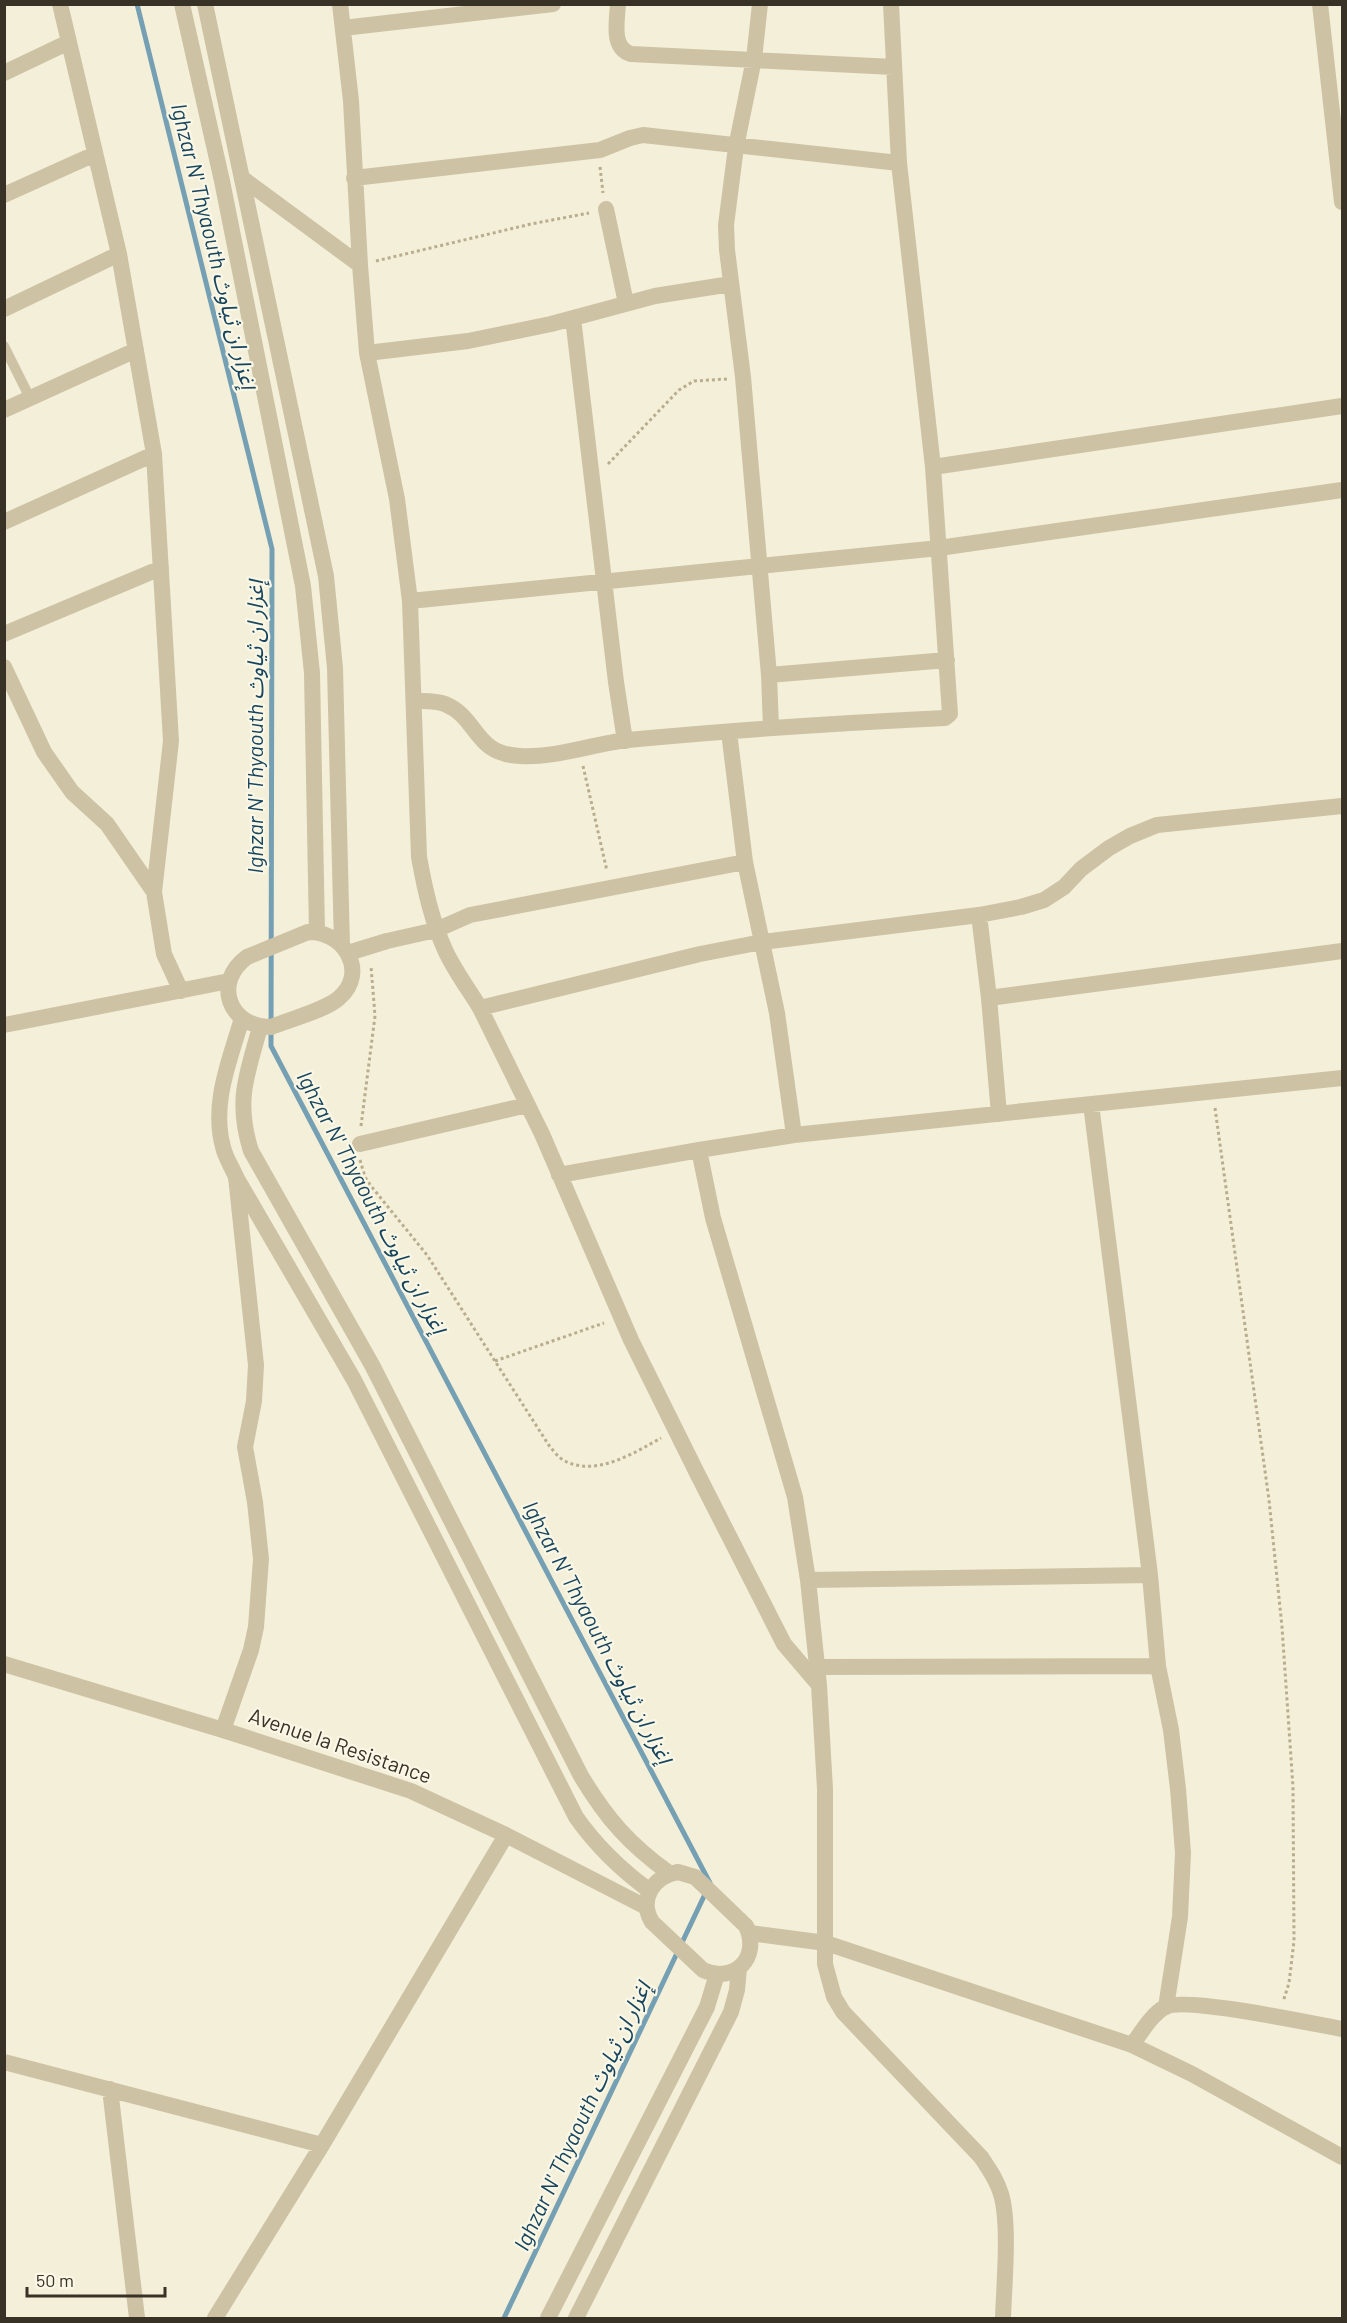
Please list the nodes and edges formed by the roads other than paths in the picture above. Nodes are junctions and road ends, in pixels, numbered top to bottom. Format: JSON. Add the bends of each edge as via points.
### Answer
{"nodes":[{"id":1,"x":60,"y":4,"type":"edge"},
{"id":2,"x":182,"y":4,"type":"edge"},
{"id":3,"x":205,"y":4,"type":"edge"},
{"id":4,"x":340,"y":4,"type":"edge"},
{"id":5,"x":553,"y":4,"type":"edge"},
{"id":6,"x":618,"y":4,"type":"edge"},
{"id":7,"x":760,"y":4,"type":"edge"},
{"id":8,"x":891,"y":4,"type":"edge"},
{"id":9,"x":1320,"y":4,"type":"edge"},
{"id":10,"x":343,"y":28,"type":"junction"},
{"id":11,"x":69,"y":42,"type":"junction"},
{"id":12,"x":754,"y":59,"type":"junction"},
{"id":13,"x":894,"y":67,"type":"junction"},
{"id":14,"x":4,"y":73,"type":"edge"},
{"id":15,"x":736,"y":147,"type":"junction"},
{"id":16,"x":95,"y":154,"type":"junction"},
{"id":17,"x":899,"y":163,"type":"junction"},
{"id":18,"x":242,"y":178,"type":"junction"},
{"id":19,"x":354,"y":178,"type":"junction"},
{"id":20,"x":4,"y":195,"type":"edge"},
{"id":21,"x":1342,"y":202,"type":"edge"},
{"id":22,"x":606,"y":209,"type":"road end"},
{"id":23,"x":119,"y":254,"type":"junction"},
{"id":24,"x":360,"y":265,"type":"junction"},
{"id":25,"x":731,"y":284,"type":"junction"},
{"id":26,"x":626,"y":303,"type":"junction"},
{"id":27,"x":4,"y":309,"type":"edge"},
{"id":28,"x":573,"y":318,"type":"junction"},
{"id":29,"x":4,"y":346,"type":"edge"},
{"id":30,"x":136,"y":350,"type":"junction"},
{"id":31,"x":368,"y":353,"type":"junction"},
{"id":32,"x":30,"y":398,"type":"junction"},
{"id":33,"x":1342,"y":406,"type":"edge"},
{"id":34,"x":4,"y":410,"type":"edge"},
{"id":35,"x":154,"y":454,"type":"junction"},
{"id":36,"x":933,"y":466,"type":"junction"},
{"id":37,"x":1342,"y":490,"type":"edge"},
{"id":38,"x":4,"y":522,"type":"edge"},
{"id":39,"x":939,"y":548,"type":"junction"},
{"id":40,"x":759,"y":567,"type":"junction"},
{"id":41,"x":161,"y":568,"type":"junction"},
{"id":42,"x":604,"y":583,"type":"junction"},
{"id":43,"x":410,"y":601,"type":"junction"},
{"id":44,"x":4,"y":634,"type":"edge"},
{"id":45,"x":947,"y":660,"type":"junction"},
{"id":46,"x":4,"y":667,"type":"edge"},
{"id":47,"x":769,"y":675,"type":"junction"},
{"id":48,"x":414,"y":702,"type":"junction"},
{"id":49,"x":771,"y":728,"type":"junction"},
{"id":50,"x":729,"y":732,"type":"junction"},
{"id":51,"x":625,"y":741,"type":"junction"},
{"id":52,"x":1342,"y":806,"type":"edge"},
{"id":53,"x":745,"y":862,"type":"junction"},
{"id":54,"x":154,"y":892,"type":"junction"},
{"id":55,"x":980,"y":915,"type":"junction"},
{"id":56,"x":436,"y":930,"type":"junction"},
{"id":57,"x":318,"y":932,"type":"junction"},
{"id":58,"x":762,"y":942,"type":"junction"},
{"id":59,"x":345,"y":949,"type":"junction"},
{"id":60,"x":1342,"y":951,"type":"edge"},
{"id":61,"x":229,"y":981,"type":"junction"},
{"id":62,"x":181,"y":991,"type":"junction"},
{"id":63,"x":989,"y":998,"type":"junction"},
{"id":64,"x":480,"y":1008,"type":"junction"},
{"id":65,"x":242,"y":1018,"type":"junction"},
{"id":66,"x":4,"y":1025,"type":"edge"},
{"id":67,"x":260,"y":1027,"type":"junction"},
{"id":68,"x":1342,"y":1078,"type":"edge"},
{"id":69,"x":1091,"y":1104,"type":"junction"},
{"id":70,"x":527,"y":1105,"type":"junction"},
{"id":71,"x":999,"y":1114,"type":"junction"},
{"id":72,"x":794,"y":1135,"type":"junction"},
{"id":73,"x":360,"y":1144,"type":"road end"},
{"id":74,"x":699,"y":1150,"type":"junction"},
{"id":75,"x":559,"y":1175,"type":"junction"},
{"id":76,"x":236,"y":1177,"type":"junction"},
{"id":77,"x":1150,"y":1575,"type":"junction"},
{"id":78,"x":808,"y":1580,"type":"junction"},
{"id":79,"x":4,"y":1664,"type":"edge"},
{"id":80,"x":1158,"y":1666,"type":"junction"},
{"id":81,"x":817,"y":1667,"type":"junction"},
{"id":82,"x":819,"y":1685,"type":"junction"},
{"id":83,"x":223,"y":1730,"type":"junction"},
{"id":84,"x":506,"y":1835,"type":"junction"},
{"id":85,"x":669,"y":1874,"type":"junction"},
{"id":86,"x":650,"y":1891,"type":"junction"},
{"id":87,"x":649,"y":1915,"type":"junction"},
{"id":88,"x":746,"y":1927,"type":"junction"},
{"id":89,"x":826,"y":1943,"type":"junction"},
{"id":90,"x":739,"y":1968,"type":"junction"},
{"id":91,"x":710,"y":1972,"type":"junction"},
{"id":92,"x":1166,"y":2007,"type":"junction"},
{"id":93,"x":1342,"y":2029,"type":"edge"},
{"id":94,"x":1132,"y":2045,"type":"junction"},
{"id":95,"x":4,"y":2062,"type":"edge"},
{"id":96,"x":110,"y":2089,"type":"junction"},
{"id":97,"x":322,"y":2145,"type":"junction"},
{"id":98,"x":1342,"y":2157,"type":"edge"},
{"id":99,"x":137,"y":2319,"type":"edge"},
{"id":100,"x":215,"y":2319,"type":"edge"},
{"id":101,"x":548,"y":2319,"type":"edge"},
{"id":102,"x":576,"y":2319,"type":"edge"},
{"id":103,"x":1003,"y":2319,"type":"edge"}],
"edges":[{"from":1,"to":11,"type":"street"},
{"from":2,"to":57,"type":"street","via":[[222,181],[303,586],[312,673]]},
{"from":3,"to":18,"type":"street"},
{"from":4,"to":10,"type":"street"},
{"from":5,"to":10,"type":"street"},
{"from":6,"to":12,"type":"street","via":[[618,43],[625,52]]},
{"from":7,"to":12,"type":"street"},
{"from":8,"to":13,"type":"street"},
{"from":9,"to":21,"type":"street"},
{"from":10,"to":19,"type":"street"},
{"from":11,"to":14,"type":"street"},
{"from":11,"to":16,"type":"street"},
{"from":12,"to":13,"type":"street"},
{"from":12,"to":15,"type":"street"},
{"from":13,"to":17,"type":"street"},
{"from":15,"to":17,"type":"street"},
{"from":15,"to":19,"type":"street","via":[[643,135],[600,150]]},
{"from":15,"to":25,"type":"street","via":[[726,225]]},
{"from":16,"to":20,"type":"street"},
{"from":16,"to":23,"type":"street"},
{"from":17,"to":36,"type":"street"},
{"from":18,"to":24,"type":"street"},
{"from":18,"to":59,"type":"street","via":[[318,534],[332,622]]},
{"from":19,"to":24,"type":"street"},
{"from":22,"to":26,"type":"street"},
{"from":23,"to":27,"type":"street"},
{"from":23,"to":30,"type":"street"},
{"from":24,"to":31,"type":"street"},
{"from":25,"to":26,"type":"street"},
{"from":25,"to":40,"type":"street"},
{"from":26,"to":28,"type":"street"},
{"from":28,"to":31,"type":"street","via":[[468,341]]},
{"from":28,"to":42,"type":"street"},
{"from":29,"to":32,"type":"lane"},
{"from":30,"to":32,"type":"street"},
{"from":30,"to":35,"type":"street"},
{"from":31,"to":43,"type":"street","via":[[397,499]]},
{"from":32,"to":34,"type":"street"},
{"from":33,"to":36,"type":"street"},
{"from":35,"to":38,"type":"street"},
{"from":35,"to":41,"type":"street"},
{"from":36,"to":39,"type":"street"},
{"from":37,"to":39,"type":"street"},
{"from":39,"to":40,"type":"street"},
{"from":39,"to":45,"type":"street"},
{"from":40,"to":42,"type":"street"},
{"from":40,"to":47,"type":"street"},
{"from":41,"to":44,"type":"street"},
{"from":41,"to":54,"type":"street","via":[[171,741]]},
{"from":42,"to":43,"type":"street"},
{"from":42,"to":51,"type":"street"},
{"from":43,"to":48,"type":"street"},
{"from":45,"to":47,"type":"street"},
{"from":45,"to":49,"type":"street","via":[[951,707],[945,718]]},
{"from":46,"to":54,"type":"street","via":[[44,752],[72,792],[107,825]]},
{"from":47,"to":49,"type":"street"},
{"from":48,"to":51,"type":"street","via":[[446,705],[500,754],[531,756]]},
{"from":48,"to":56,"type":"street","via":[[419,857]]},
{"from":49,"to":50,"type":"street"},
{"from":50,"to":51,"type":"street"},
{"from":50,"to":53,"type":"street"},
{"from":52,"to":55,"type":"street","via":[[1157,825],[1109,848],[1044,900]]},
{"from":53,"to":56,"type":"street","via":[[470,915]]},
{"from":53,"to":58,"type":"street"},
{"from":54,"to":62,"type":"street","via":[[164,954]]},
{"from":55,"to":58,"type":"street"},
{"from":55,"to":63,"type":"street"},
{"from":56,"to":59,"type":"street"},
{"from":56,"to":64,"type":"street"},
{"from":57,"to":59,"type":"street","via":[[335,938]]},
{"from":57,"to":61,"type":"street","via":[[308,932],[247,957],[238,963]]},
{"from":58,"to":64,"type":"street"},
{"from":58,"to":72,"type":"street","via":[[777,1013]]},
{"from":59,"to":67,"type":"street","via":[[351,972],[340,997]]},
{"from":60,"to":63,"type":"street"},
{"from":61,"to":62,"type":"street"},
{"from":61,"to":65,"type":"street","via":[[230,1001]]},
{"from":62,"to":66,"type":"street"},
{"from":63,"to":71,"type":"street"},
{"from":64,"to":70,"type":"street"},
{"from":65,"to":67,"type":"street"},
{"from":65,"to":76,"type":"street","via":[[222,1085],[218,1116],[223,1148]]},
{"from":67,"to":85,"type":"street","via":[[243,1089],[242,1110],[251,1151],[372,1365],[581,1776],[619,1831]]},
{"from":68,"to":69,"type":"street"},
{"from":69,"to":71,"type":"street"},
{"from":69,"to":77,"type":"street"},
{"from":70,"to":73,"type":"street"},
{"from":70,"to":75,"type":"street"},
{"from":71,"to":72,"type":"street"},
{"from":72,"to":74,"type":"street"},
{"from":74,"to":75,"type":"street"},
{"from":74,"to":78,"type":"street","via":[[713,1218],[795,1497]]},
{"from":75,"to":82,"type":"street","via":[[621,1317],[784,1644]]},
{"from":76,"to":83,"type":"street","via":[[256,1365],[245,1447],[261,1559],[251,1650]]},
{"from":76,"to":86,"type":"street","via":[[354,1380],[576,1817],[597,1846]]},
{"from":77,"to":78,"type":"street"},
{"from":77,"to":80,"type":"street"},
{"from":78,"to":81,"type":"street"},
{"from":79,"to":83,"type":"street","name":"Avenue la Resistance"},
{"from":80,"to":81,"type":"street"},
{"from":80,"to":92,"type":"street","via":[[1171,1730],[1183,1853],[1180,1917]]},
{"from":81,"to":82,"type":"street"},
{"from":82,"to":89,"type":"street","via":[[825,1789]]},
{"from":83,"to":84,"type":"street","name":"Avenue la Resistance","via":[[411,1791]]},
{"from":84,"to":87,"type":"street","name":"Avenue la Resistance"},
{"from":84,"to":97,"type":"street"},
{"from":85,"to":86,"type":"street"},
{"from":85,"to":88,"type":"street","via":[[696,1877]]},
{"from":86,"to":87,"type":"street"},
{"from":87,"to":91,"type":"street","name":"Avenue la Resistance"},
{"from":88,"to":89,"type":"street"},
{"from":88,"to":90,"type":"street","via":[[751,1949]]},
{"from":89,"to":94,"type":"street"},
{"from":89,"to":103,"type":"street","via":[[828,1978],[843,2012],[981,2157],[995,2178],[1005,2218]]},
{"from":90,"to":91,"type":"street","via":[[725,1974]]},
{"from":90,"to":102,"type":"street","via":[[731,2012]]},
{"from":91,"to":101,"type":"street","via":[[703,2015]]},
{"from":92,"to":93,"type":"street","via":[[1209,2006]]},
{"from":92,"to":94,"type":"street"},
{"from":94,"to":98,"type":"street"},
{"from":95,"to":96,"type":"street"},
{"from":96,"to":97,"type":"street"},
{"from":96,"to":99,"type":"street"},
{"from":97,"to":100,"type":"street"}]}
